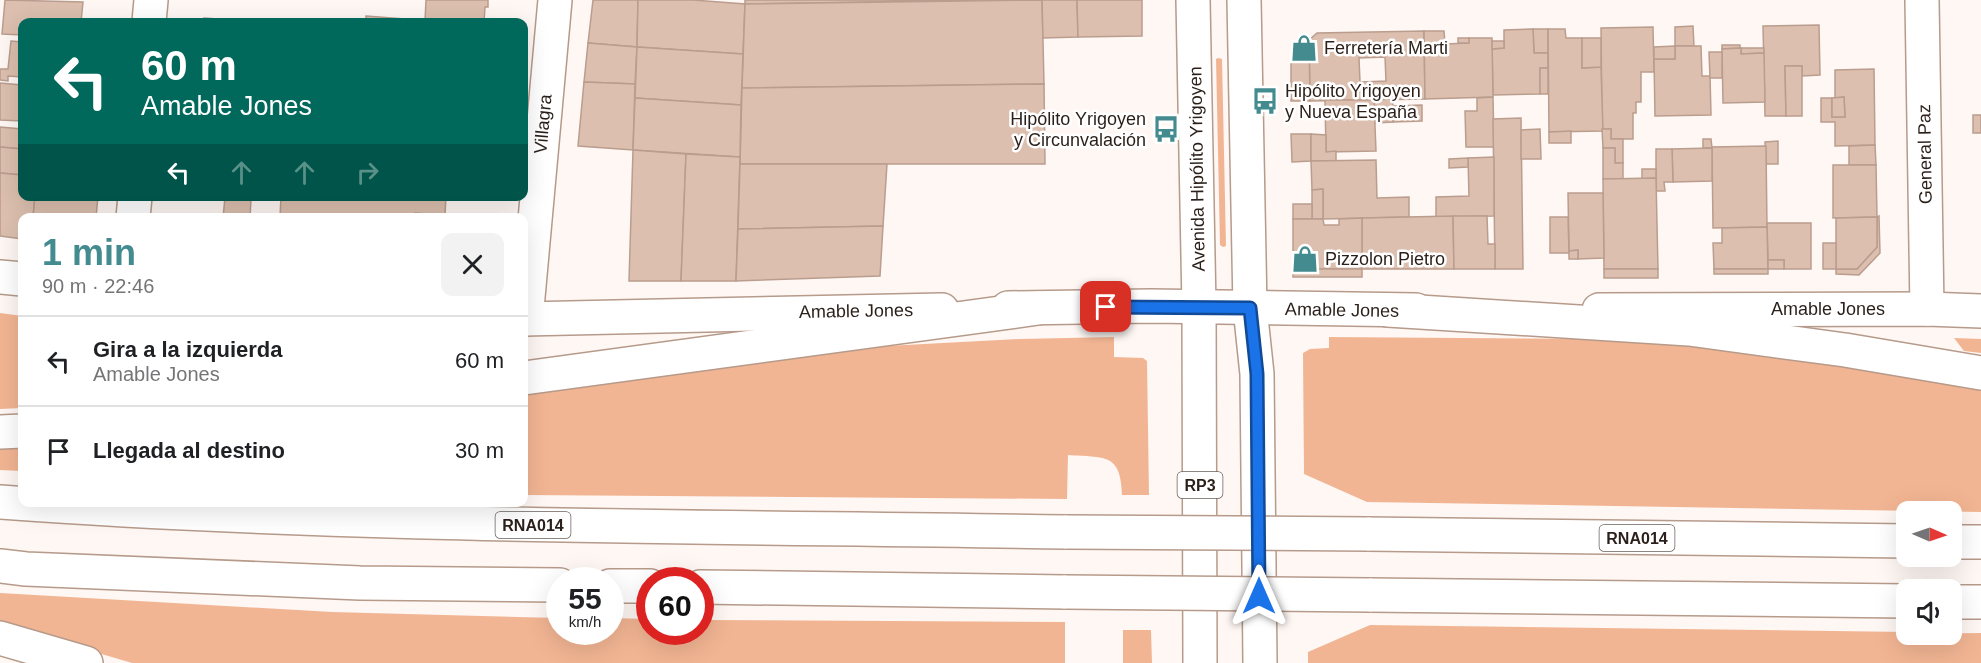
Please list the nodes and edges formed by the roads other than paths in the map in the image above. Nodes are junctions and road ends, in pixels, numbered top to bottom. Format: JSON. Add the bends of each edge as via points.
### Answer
{"nodes":[{"id":1,"x":151,"y":0,"type":"edge"},
{"id":2,"x":555,"y":0,"type":"edge"},
{"id":3,"x":1193,"y":0,"type":"edge"},
{"id":4,"x":1244,"y":0,"type":"edge"},
{"id":5,"x":1922,"y":0,"type":"edge"},
{"id":6,"x":149,"y":18,"type":"edge"},
{"id":7,"x":0,"y":277,"type":"edge"},
{"id":8,"x":18,"y":279,"type":"edge"},
{"id":9,"x":528,"y":287,"type":"edge"},
{"id":10,"x":1199,"y":307,"type":"junction"},
{"id":11,"x":1038,"y":308,"type":"junction"},
{"id":12,"x":1250,"y":308,"type":"junction"},
{"id":13,"x":1927,"y":309,"type":"junction"},
{"id":14,"x":1388,"y":310,"type":"junction"},
{"id":15,"x":1981,"y":311,"type":"edge"},
{"id":16,"x":528,"y":319,"type":"edge"},
{"id":17,"x":1981,"y":373,"type":"edge"},
{"id":18,"x":528,"y":377,"type":"edge"},
{"id":19,"x":18,"y":431,"type":"edge"},
{"id":20,"x":0,"y":432,"type":"edge"},
{"id":21,"x":0,"y":502,"type":"edge"},
{"id":22,"x":18,"y":503,"type":"edge"},
{"id":23,"x":82,"y":507,"type":"edge"},
{"id":24,"x":1896,"y":541,"type":"edge"},
{"id":25,"x":1962,"y":542,"type":"edge"},
{"id":26,"x":1981,"y":542,"type":"edge"},
{"id":27,"x":0,"y":566,"type":"edge"},
{"id":28,"x":546,"y":585,"type":"edge"},
{"id":29,"x":714,"y":587,"type":"edge"},
{"id":30,"x":1896,"y":601,"type":"edge"},
{"id":31,"x":1962,"y":602,"type":"edge"},
{"id":32,"x":1981,"y":602,"type":"edge"},
{"id":33,"x":0,"y":638,"type":"edge"},
{"id":34,"x":86,"y":663,"type":"edge"},
{"id":35,"x":1200,"y":663,"type":"edge"},
{"id":36,"x":1260,"y":663,"type":"edge"}],
"edges":[{"from":1,"to":6,"type":"main road"},
{"from":2,"to":9,"type":"main road","name":"Villagra"},
{"from":3,"to":10,"type":"main road","name":"Avenida Hipólito Yrigoyen","number":"RP3"},
{"from":4,"to":12,"type":"main road"},
{"from":5,"to":13,"type":"main road","name":"General Paz"},
{"from":7,"to":8,"type":"main road"},
{"from":10,"to":11,"type":"main road","name":"Amable Jones"},
{"from":10,"to":12,"type":"main road","name":"Amable Jones"},
{"from":10,"to":35,"type":"main road","name":"Avenida Hipólito Yrigoyen","number":"RP3"},
{"from":11,"to":16,"type":"main road","name":"Amable Jones"},
{"from":11,"to":18,"type":"main road"},
{"from":12,"to":14,"type":"main road","name":"Amable Jones"},
{"from":12,"to":36,"type":"main road","via":[[1257,374]]},
{"from":13,"to":14,"type":"main road","name":"Amable Jones"},
{"from":13,"to":15,"type":"main road","name":"Amable Jones"},
{"from":14,"to":17,"type":"main road","via":[[1689,329]]},
{"from":19,"to":20,"type":"main road"},
{"from":21,"to":22,"type":"main road","number":"RNA014","bridge":true},
{"from":23,"to":24,"type":"main road","number":"RNA014","bridge":true,"via":[[407,523]]},
{"from":25,"to":26,"type":"main road"},
{"from":27,"to":28,"type":"main road","via":[[360,583]]},
{"from":29,"to":30,"type":"main road","bridge":true},
{"from":31,"to":32,"type":"main road"},
{"from":33,"to":34,"type":"main road"}]}
